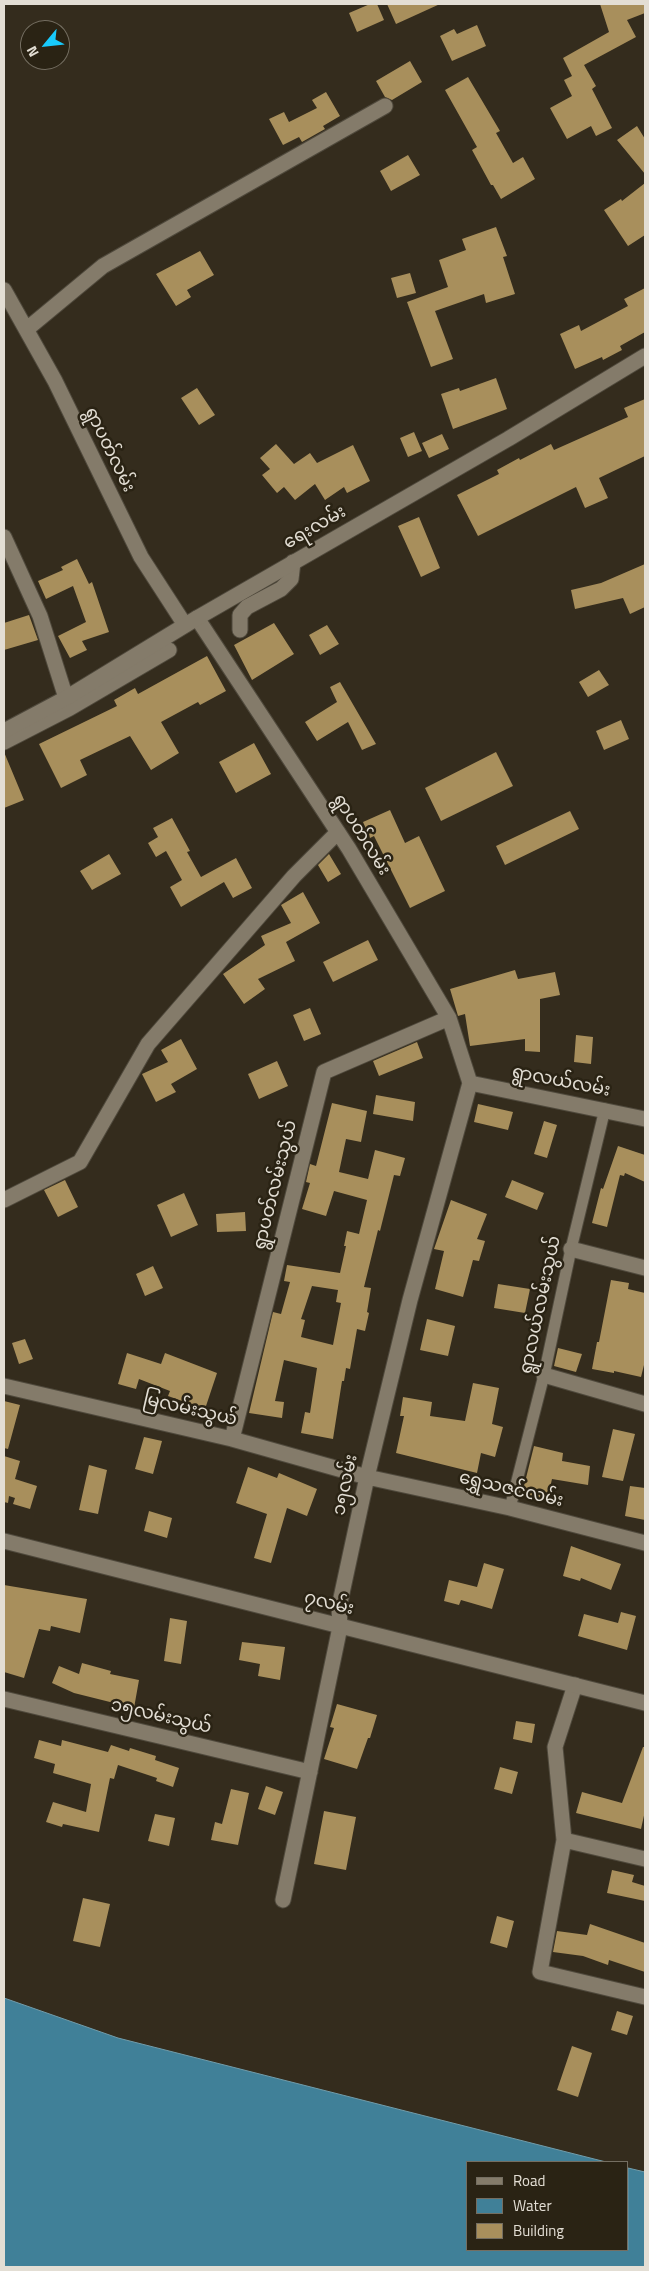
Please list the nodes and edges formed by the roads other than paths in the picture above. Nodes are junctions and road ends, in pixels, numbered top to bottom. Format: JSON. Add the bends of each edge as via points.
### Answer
{"nodes":[{"id":1,"x":385,"y":106,"type":"dead end"},
{"id":2,"x":4,"y":290,"type":"edge"},
{"id":3,"x":28,"y":329,"type":"junction"},
{"id":4,"x":645,"y":356,"type":"edge"},
{"id":5,"x":4,"y":537,"type":"edge"},
{"id":6,"x":293,"y":562,"type":"junction"},
{"id":7,"x":191,"y":621,"type":"junction"},
{"id":8,"x":240,"y":630,"type":"dead end"},
{"id":9,"x":169,"y":650,"type":"dead end"},
{"id":10,"x":66,"y":698,"type":"junction"},
{"id":11,"x":4,"y":731,"type":"edge"},
{"id":12,"x":4,"y":742,"type":"edge"},
{"id":13,"x":338,"y":832,"type":"junction"},
{"id":14,"x":449,"y":1018,"type":"junction"},
{"id":15,"x":470,"y":1083,"type":"junction"},
{"id":16,"x":605,"y":1109,"type":"junction"},
{"id":17,"x":645,"y":1119,"type":"edge"},
{"id":18,"x":4,"y":1200,"type":"edge"},
{"id":19,"x":571,"y":1249,"type":"junction"},
{"id":20,"x":645,"y":1268,"type":"edge"},
{"id":21,"x":544,"y":1375,"type":"junction"},
{"id":22,"x":4,"y":1386,"type":"edge"},
{"id":23,"x":645,"y":1404,"type":"edge"},
{"id":24,"x":232,"y":1439,"type":"junction"},
{"id":25,"x":367,"y":1477,"type":"junction"},
{"id":26,"x":510,"y":1508,"type":"junction"},
{"id":27,"x":4,"y":1542,"type":"edge"},
{"id":28,"x":645,"y":1543,"type":"edge"},
{"id":29,"x":340,"y":1627,"type":"junction"},
{"id":30,"x":575,"y":1685,"type":"junction"},
{"id":31,"x":4,"y":1699,"type":"edge"},
{"id":32,"x":645,"y":1703,"type":"edge"},
{"id":33,"x":310,"y":1772,"type":"junction"},
{"id":34,"x":564,"y":1840,"type":"junction"},
{"id":35,"x":645,"y":1859,"type":"edge"},
{"id":36,"x":283,"y":1900,"type":"dead end"},
{"id":37,"x":645,"y":1997,"type":"edge"}],
"edges":[{"from":1,"to":3,"type":"street","via":[[103,266]]},
{"from":2,"to":3,"type":"street","name":"ရွာပတ်လမ်း"},
{"from":3,"to":7,"type":"street","name":"ရွာပတ်လမ်း","via":[[141,557]]},
{"from":4,"to":6,"type":"street","name":"ရေးလမ်း"},
{"from":5,"to":10,"type":"street","via":[[40,616]]},
{"from":6,"to":7,"type":"street","name":"ရေးလမ်း"},
{"from":6,"to":8,"type":"street","via":[[291,579],[281,589],[247,607],[240,615]]},
{"from":7,"to":10,"type":"street","name":"ရေးလမ်း"},
{"from":7,"to":13,"type":"street","name":"ရွာပတ်လမ်း"},
{"from":9,"to":12,"type":"street"},
{"from":10,"to":11,"type":"street","name":"ရေးလမ်း"},
{"from":13,"to":14,"type":"street","name":"ရွာပတ်လမ်း"},
{"from":13,"to":18,"type":"street","via":[[294,876],[148,1044],[80,1162]]},
{"from":14,"to":15,"type":"street","name":"ရွာပတ်လမ်း"},
{"from":14,"to":24,"type":"street","name":"ရွာပတ်လမ်းသွယ်","via":[[324,1072]]},
{"from":15,"to":16,"type":"street","name":"ရွာလယ်လမ်း"},
{"from":15,"to":25,"type":"street","name":"၁၅လမ်း","via":[[410,1300]]},
{"from":16,"to":17,"type":"street","name":"ရွာလယ်လမ်း"},
{"from":16,"to":19,"type":"lane","name":"ရွာလယ်လမ်းသွယ်"},
{"from":19,"to":20,"type":"street"},
{"from":19,"to":21,"type":"lane","name":"ရွာလယ်လမ်းသွယ်"},
{"from":21,"to":23,"type":"street"},
{"from":21,"to":26,"type":"lane","name":"ရွာလယ်လမ်းသွယ်"},
{"from":22,"to":24,"type":"street","name":"မြလမ်းသွယ်"},
{"from":24,"to":25,"type":"street","name":"မြလမ်းသွယ်"},
{"from":25,"to":26,"type":"street","name":"ရွှေသဇင်လမ်း"},
{"from":25,"to":29,"type":"street","name":"၁၅လမ်း","via":[[339,1608]]},
{"from":26,"to":28,"type":"street","name":"ရွှေသဇင်လမ်း"},
{"from":27,"to":29,"type":"street","name":"၇လမ်း"},
{"from":29,"to":30,"type":"street","name":"၇လမ်း"},
{"from":29,"to":33,"type":"street","name":"၁၅လမ်း"},
{"from":30,"to":32,"type":"street","name":"၇လမ်း"},
{"from":30,"to":34,"type":"street","via":[[554,1747]]},
{"from":31,"to":33,"type":"street","name":"၁၅လမ်းသွယ်"},
{"from":33,"to":36,"type":"street","name":"၁၅လမ်း"},
{"from":34,"to":35,"type":"street"},
{"from":34,"to":37,"type":"street","via":[[540,1972]]}]}
